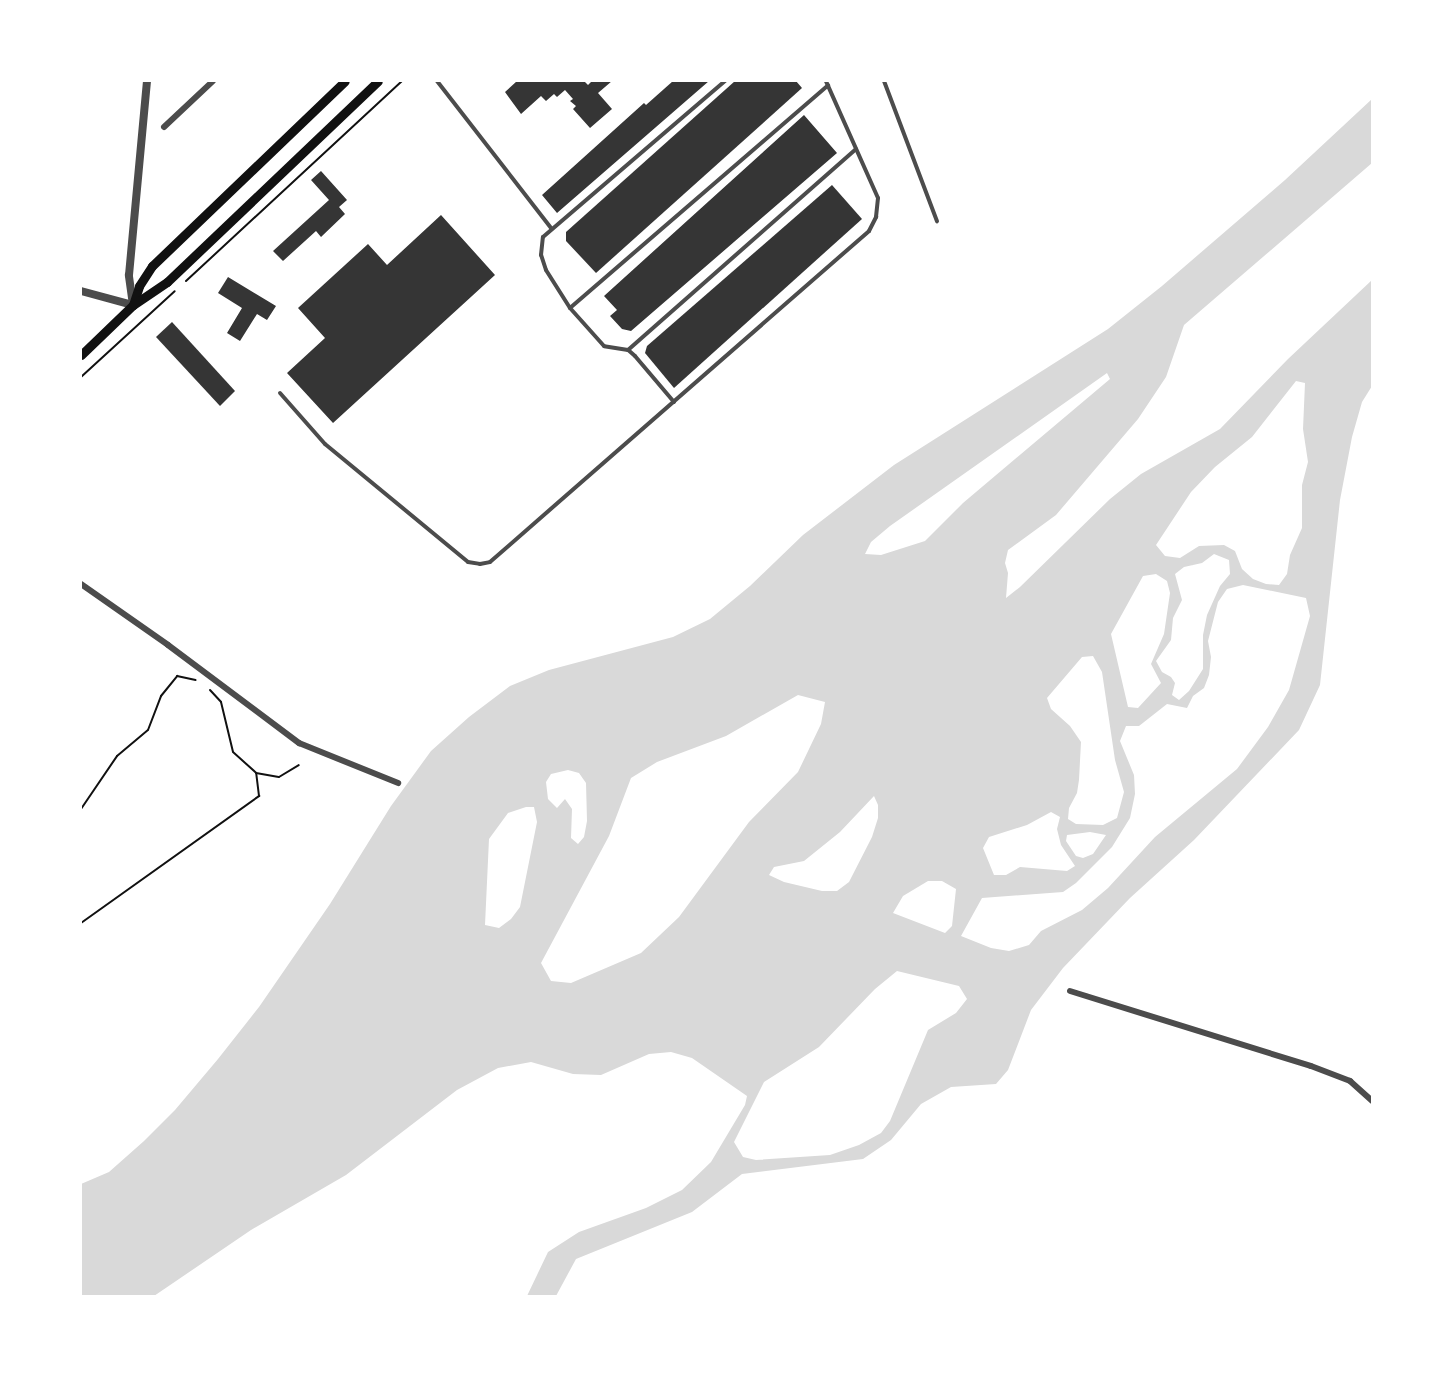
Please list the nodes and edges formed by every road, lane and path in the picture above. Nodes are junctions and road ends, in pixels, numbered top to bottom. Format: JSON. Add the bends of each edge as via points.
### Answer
{"nodes":[{"id":1,"x":147,"y":81,"type":"edge"},
{"id":2,"x":213,"y":81,"type":"edge"},
{"id":3,"x":345,"y":81,"type":"edge"},
{"id":4,"x":378,"y":81,"type":"edge"},
{"id":5,"x":402,"y":81,"type":"edge"},
{"id":6,"x":437,"y":81,"type":"edge"},
{"id":7,"x":725,"y":81,"type":"edge"},
{"id":8,"x":884,"y":81,"type":"edge"},
{"id":9,"x":827,"y":83,"type":"edge"},
{"id":10,"x":165,"y":127,"type":"dead end"},
{"id":11,"x":856,"y":149,"type":"junction"},
{"id":12,"x":937,"y":221,"type":"dead end"},
{"id":13,"x":552,"y":230,"type":"junction"},
{"id":14,"x":81,"y":291,"type":"edge"},
{"id":15,"x":133,"y":305,"type":"junction"},
{"id":16,"x":570,"y":308,"type":"junction"},
{"id":17,"x":628,"y":350,"type":"junction"},
{"id":18,"x":81,"y":356,"type":"edge"},
{"id":19,"x":81,"y":378,"type":"edge"},
{"id":20,"x":280,"y":393,"type":"dead end"},
{"id":21,"x":674,"y":402,"type":"junction"},
{"id":22,"x":81,"y":584,"type":"edge"},
{"id":23,"x":200,"y":680,"type":"dead end"},
{"id":24,"x":207,"y":687,"type":"dead end"},
{"id":25,"x":299,"y":765,"type":"dead end"},
{"id":26,"x":256,"y":773,"type":"junction"},
{"id":27,"x":398,"y":783,"type":"dead end"},
{"id":28,"x":81,"y":809,"type":"edge"},
{"id":29,"x":81,"y":923,"type":"edge"},
{"id":30,"x":1070,"y":991,"type":"dead end"},
{"id":31,"x":1372,"y":1101,"type":"edge"}],
"edges":[{"from":1,"to":15,"type":"street","via":[[129,275]]},
{"from":2,"to":10,"type":"street"},
{"from":3,"to":15,"type":"main road","via":[[152,266]]},
{"from":4,"to":15,"type":"main road","via":[[167,282]]},
{"from":5,"to":19,"type":"path"},
{"from":6,"to":13,"type":"lane"},
{"from":7,"to":13,"type":"lane"},
{"from":8,"to":12,"type":"lane"},
{"from":9,"to":11,"type":"lane"},
{"from":9,"to":16,"type":"lane"},
{"from":11,"to":17,"type":"lane"},
{"from":11,"to":21,"type":"lane","via":[[878,198],[876,217],[869,231]]},
{"from":13,"to":16,"type":"lane","via":[[543,237],[541,255]]},
{"from":14,"to":15,"type":"street"},
{"from":15,"to":18,"type":"main road"},
{"from":16,"to":17,"type":"lane","via":[[604,346]]},
{"from":17,"to":21,"type":"lane"},
{"from":20,"to":21,"type":"lane","via":[[325,444],[468,562],[480,564],[490,561]]},
{"from":22,"to":27,"type":"street","via":[[299,743]]},
{"from":23,"to":28,"type":"path","via":[[177,676],[161,696],[148,730],[117,756]]},
{"from":24,"to":26,"type":"path","via":[[221,702],[233,752]]},
{"from":25,"to":26,"type":"path","via":[[279,777]]},
{"from":26,"to":29,"type":"path","via":[[260,796]]},
{"from":30,"to":31,"type":"street","via":[[1311,1066],[1350,1081]]}]}
